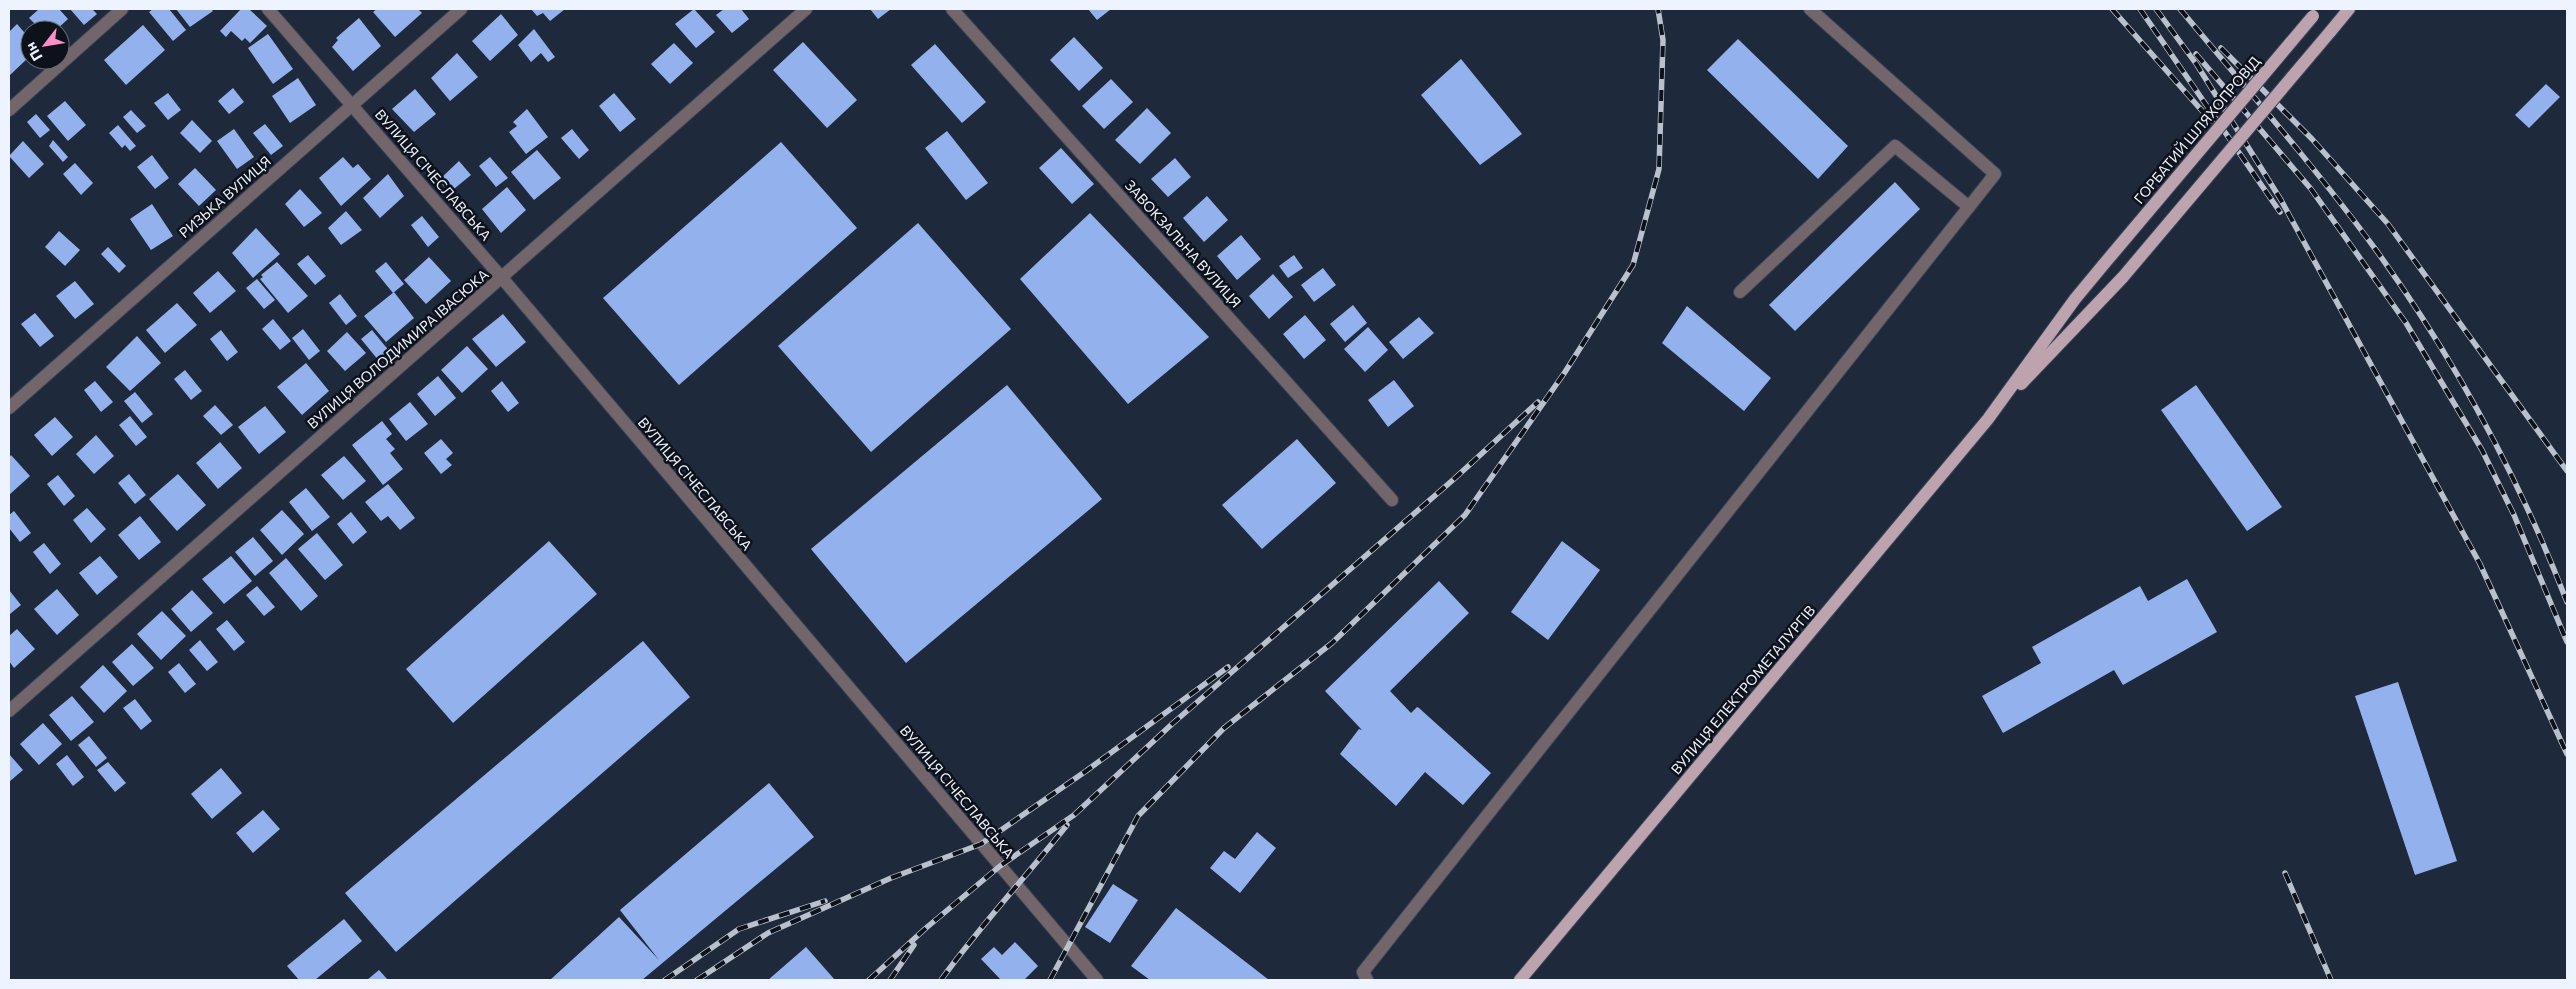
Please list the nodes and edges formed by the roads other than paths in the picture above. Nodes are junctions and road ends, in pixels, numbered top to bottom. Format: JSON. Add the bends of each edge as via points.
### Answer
{"nodes":[{"id":1,"x":122,"y":9,"type":"edge"},
{"id":2,"x":268,"y":9,"type":"edge"},
{"id":3,"x":461,"y":9,"type":"edge"},
{"id":4,"x":806,"y":9,"type":"edge"},
{"id":5,"x":952,"y":9,"type":"edge"},
{"id":6,"x":1810,"y":9,"type":"edge"},
{"id":7,"x":2349,"y":9,"type":"edge"},
{"id":8,"x":2316,"y":12,"type":"edge"},
{"id":9,"x":353,"y":106,"type":"junction"},
{"id":10,"x":9,"y":110,"type":"edge"},
{"id":11,"x":1969,"y":207,"type":"junction"},
{"id":12,"x":502,"y":278,"type":"junction"},
{"id":13,"x":1740,"y":292,"type":"dead end"},
{"id":14,"x":9,"y":408,"type":"edge"},
{"id":15,"x":1988,"y":419,"type":"junction"},
{"id":16,"x":1392,"y":500,"type":"dead end"},
{"id":17,"x":9,"y":711,"type":"edge"},
{"id":18,"x":1097,"y":980,"type":"edge"},
{"id":19,"x":1367,"y":980,"type":"edge"},
{"id":20,"x":1520,"y":980,"type":"edge"}],
"edges":[{"from":1,"to":10,"type":"street"},
{"from":2,"to":9,"type":"street","name":"ВУЛИЦЯ СІЧЕСЛАВСЬКА"},
{"from":3,"to":9,"type":"street","name":"РИЗЬКА ВУЛИЦЯ"},
{"from":4,"to":12,"type":"street","name":"ВУЛИЦЯ ВОЛОДИМИРА ІВАСЮКА"},
{"from":5,"to":16,"type":"street","name":"ЗАВОКЗАЛЬНА ВУЛИЦЯ"},
{"from":6,"to":11,"type":"street","via":[[1995,174]]},
{"from":7,"to":15,"type":"main road","bridge":true,"via":[[2123,277]]},
{"from":8,"to":15,"type":"main road","name":"ГОРБАТИЙ ШЛЯХОПРОВІД","bridge":true,"via":[[2075,299]]},
{"from":9,"to":12,"type":"street","name":"ВУЛИЦЯ СІЧЕСЛАВСЬКА"},
{"from":9,"to":14,"type":"street","name":"РИЗЬКА ВУЛИЦЯ"},
{"from":11,"to":13,"type":"street","via":[[1895,146]]},
{"from":11,"to":19,"type":"street","via":[[1363,972]]},
{"from":12,"to":17,"type":"street","name":"ВУЛИЦЯ ВОЛОДИМИРА ІВАСЮКА"},
{"from":12,"to":18,"type":"street","name":"ВУЛИЦЯ СІЧЕСЛАВСЬКА"},
{"from":15,"to":20,"type":"main road","name":"ВУЛИЦЯ ЕЛЕКТРОМЕТАЛУРГІВ"}]}
